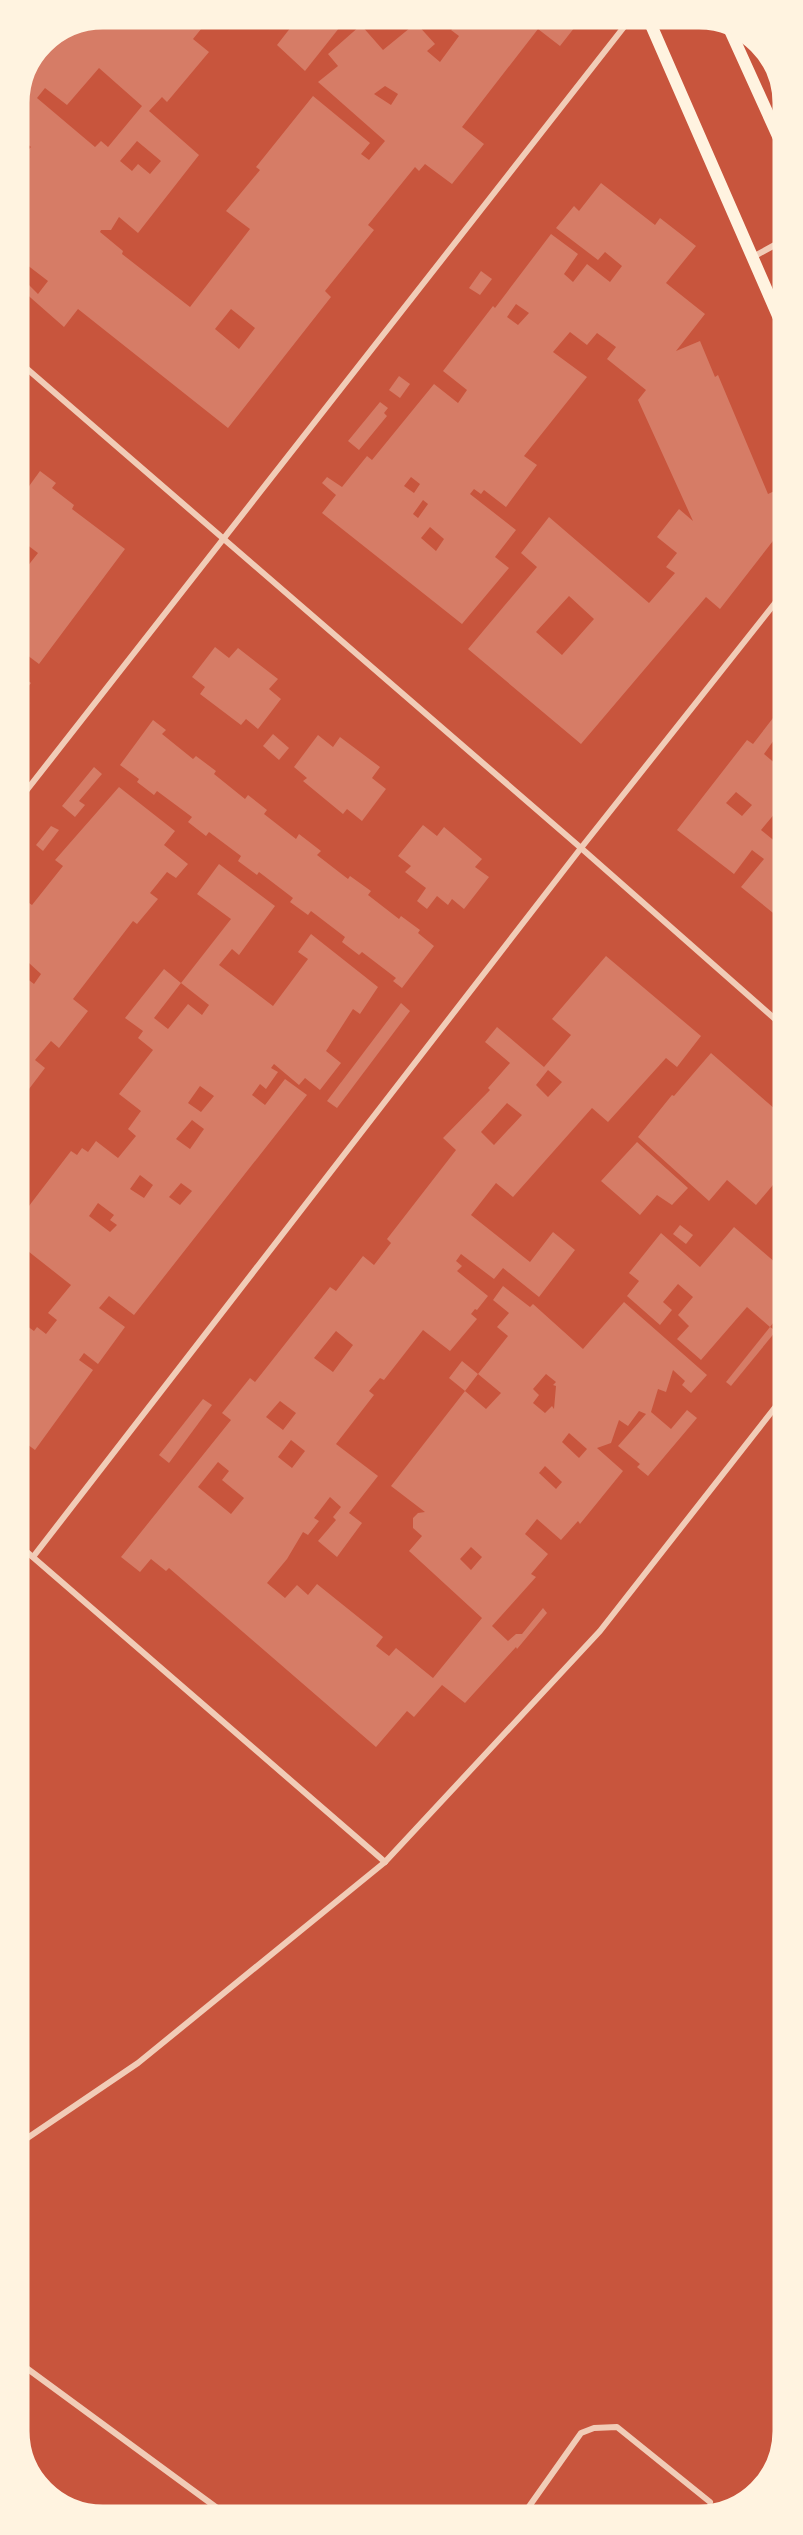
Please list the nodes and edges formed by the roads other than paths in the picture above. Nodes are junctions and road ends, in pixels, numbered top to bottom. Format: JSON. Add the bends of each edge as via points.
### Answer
{"nodes":[{"id":1,"x":622,"y":29,"type":"edge"},
{"id":2,"x":653,"y":29,"type":"edge"},
{"id":3,"x":733,"y":36,"type":"edge"},
{"id":4,"x":774,"y":127,"type":"edge"},
{"id":5,"x":774,"y":246,"type":"edge"},
{"id":6,"x":753,"y":258,"type":"junction"},
{"id":7,"x":774,"y":307,"type":"edge"},
{"id":8,"x":29,"y":371,"type":"edge"},
{"id":9,"x":223,"y":539,"type":"junction"},
{"id":10,"x":774,"y":604,"type":"edge"},
{"id":11,"x":29,"y":787,"type":"edge"},
{"id":12,"x":581,"y":848,"type":"junction"},
{"id":13,"x":774,"y":1018,"type":"edge"},
{"id":14,"x":774,"y":1409,"type":"edge"},
{"id":15,"x":29,"y":1553,"type":"edge"},
{"id":16,"x":33,"y":1557,"type":"junction"},
{"id":17,"x":385,"y":1862,"type":"junction"},
{"id":18,"x":29,"y":2137,"type":"edge"},
{"id":19,"x":29,"y":2370,"type":"edge"},
{"id":20,"x":710,"y":2502,"type":"dead end"},
{"id":21,"x":214,"y":2506,"type":"edge"},
{"id":22,"x":529,"y":2506,"type":"edge"}],
"edges":[{"from":1,"to":9,"type":"street"},
{"from":2,"to":6,"type":"main road"},
{"from":3,"to":4,"type":"main road"},
{"from":5,"to":6,"type":"street"},
{"from":6,"to":7,"type":"main road"},
{"from":8,"to":9,"type":"street"},
{"from":9,"to":11,"type":"street"},
{"from":9,"to":12,"type":"street"},
{"from":10,"to":12,"type":"street"},
{"from":12,"to":13,"type":"street"},
{"from":12,"to":16,"type":"street"},
{"from":14,"to":17,"type":"street","via":[[600,1631]]},
{"from":15,"to":16,"type":"street"},
{"from":16,"to":17,"type":"street"},
{"from":17,"to":18,"type":"street","via":[[138,2063]]},
{"from":19,"to":21,"type":"street"},
{"from":20,"to":22,"type":"street","via":[[617,2427],[581,2433]]}]}
